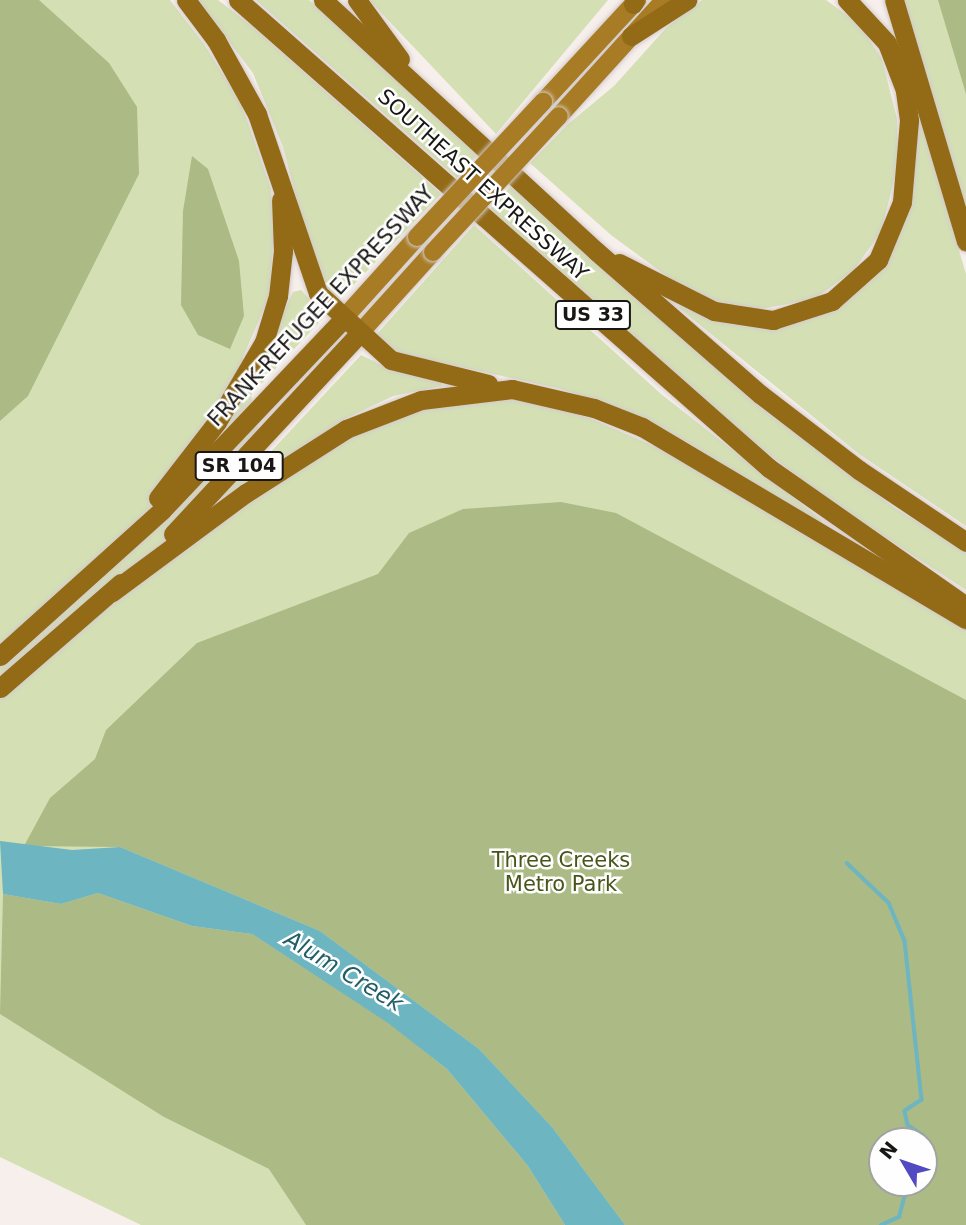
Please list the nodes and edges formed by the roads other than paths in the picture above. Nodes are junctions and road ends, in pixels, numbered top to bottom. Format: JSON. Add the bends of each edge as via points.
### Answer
{"nodes":[{"id":1,"x":186,"y":0,"type":"edge"},
{"id":2,"x":238,"y":0,"type":"edge"},
{"id":3,"x":323,"y":0,"type":"edge"},
{"id":4,"x":357,"y":0,"type":"edge"},
{"id":5,"x":664,"y":0,"type":"edge"},
{"id":6,"x":687,"y":0,"type":"edge"},
{"id":7,"x":847,"y":0,"type":"edge"},
{"id":8,"x":894,"y":0,"type":"edge"},
{"id":9,"x":635,"y":1,"type":"edge"},
{"id":10,"x":631,"y":36,"type":"junction"},
{"id":11,"x":426,"y":94,"type":"junction"},
{"id":12,"x":278,"y":171,"type":"junction"},
{"id":13,"x":966,"y":242,"type":"edge"},
{"id":14,"x":596,"y":251,"type":"junction"},
{"id":15,"x":343,"y":319,"type":"junction"},
{"id":16,"x":359,"y":334,"type":"junction"},
{"id":17,"x":512,"y":389,"type":"junction"},
{"id":18,"x":966,"y":542,"type":"edge"},
{"id":19,"x":115,"y":554,"type":"junction"},
{"id":20,"x":112,"y":592,"type":"junction"},
{"id":21,"x":966,"y":606,"type":"edge"},
{"id":22,"x":966,"y":619,"type":"edge"},
{"id":23,"x":0,"y":656,"type":"edge"},
{"id":24,"x":0,"y":688,"type":"edge"}],
"edges":[{"from":1,"to":12,"type":"highway","via":[[240,79]]},
{"from":2,"to":21,"type":"highway","name":"SOUTHEAST EXPRESSWAY","number":"US 33","via":[[769,468]]},
{"from":3,"to":11,"type":"highway","name":"SOUTHEAST EXPRESSWAY","number":"US 33"},
{"from":4,"to":11,"type":"highway"},
{"from":5,"to":10,"type":"main road"},
{"from":6,"to":10,"type":"highway"},
{"from":7,"to":14,"type":"highway","via":[[887,43],[905,90],[909,120],[907,176],[898,215],[878,260],[858,282],[810,312],[773,320],[751,319],[704,307]]},
{"from":8,"to":13,"type":"highway"},
{"from":9,"to":15,"type":"main road","name":"FRANK-REFUGEE EXPRESSWAY","number":"SR 104","bridge":true},
{"from":10,"to":16,"type":"main road","number":"SR 104","bridge":true},
{"from":11,"to":14,"type":"highway","name":"SOUTHEAST EXPRESSWAY","number":"US 33"},
{"from":12,"to":15,"type":"highway","via":[[312,283]]},
{"from":12,"to":19,"type":"highway","via":[[283,251],[278,296],[264,342],[217,422]]},
{"from":14,"to":18,"type":"highway","name":"SOUTHEAST EXPRESSWAY","number":"US 33","via":[[777,408]]},
{"from":15,"to":16,"type":"highway"},
{"from":15,"to":19,"type":"highway","name":"FRANK-REFUGEE EXPRESSWAY","number":"SR 104"},
{"from":16,"to":17,"type":"highway","via":[[400,364]]},
{"from":16,"to":20,"type":"highway","number":"SR 104","via":[[215,492]]},
{"from":17,"to":20,"type":"highway","via":[[421,400],[346,429],[246,493]]},
{"from":17,"to":22,"type":"highway","via":[[594,408],[642,427]]},
{"from":19,"to":23,"type":"highway","name":"FRANK-REFUGEE EXPRESSWAY","number":"SR 104"},
{"from":20,"to":24,"type":"highway","number":"SR 104"}]}
